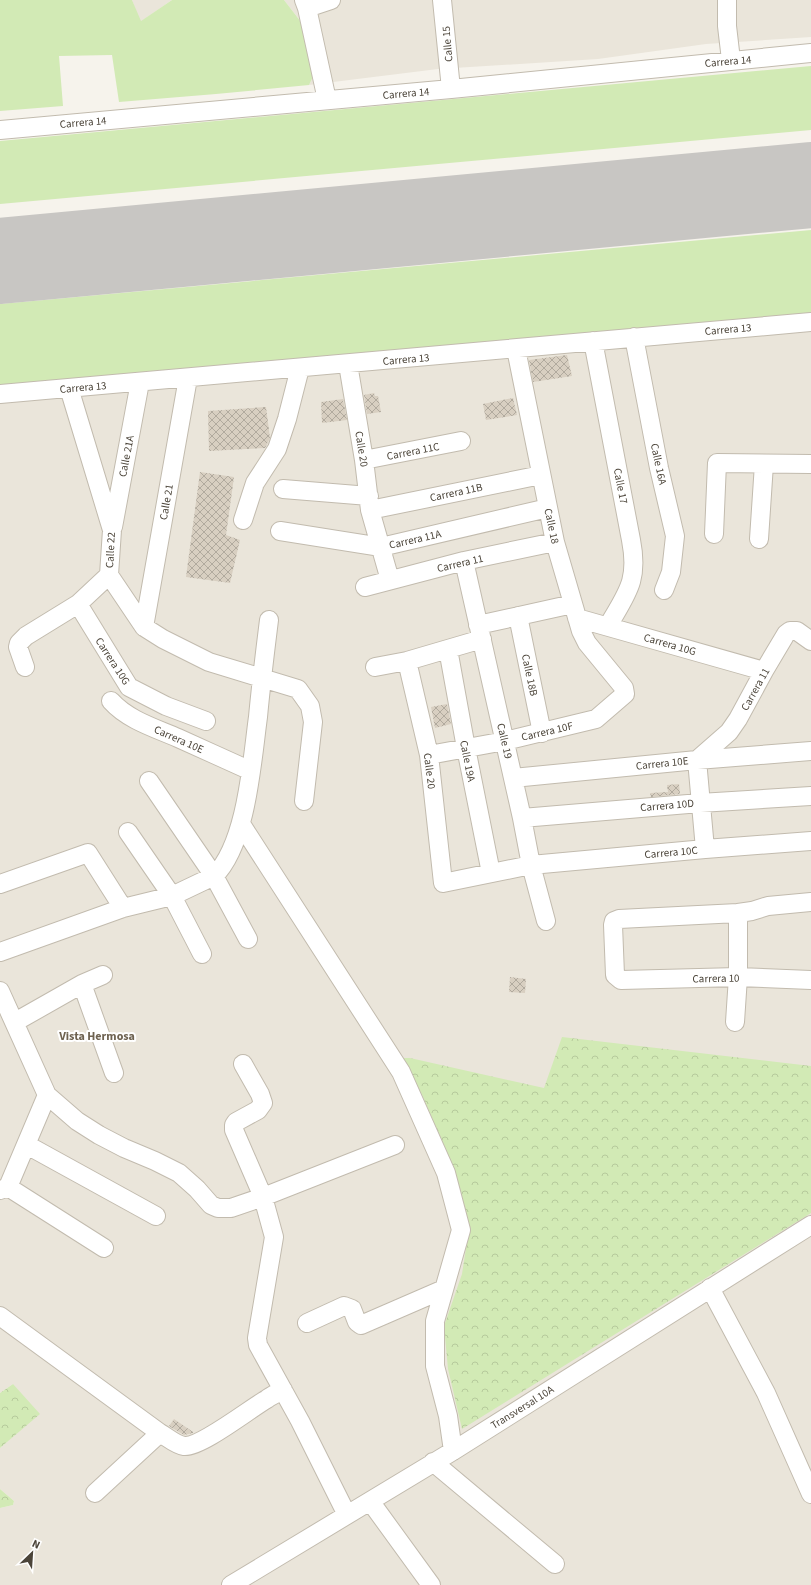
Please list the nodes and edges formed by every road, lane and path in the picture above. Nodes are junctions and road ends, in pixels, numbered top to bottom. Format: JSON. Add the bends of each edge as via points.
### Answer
{"nodes":[{"id":1,"x":331,"y":0,"type":"edge"},
{"id":2,"x":442,"y":0,"type":"edge"},
{"id":3,"x":728,"y":0,"type":"edge"},
{"id":4,"x":306,"y":4,"type":"edge"},
{"id":5,"x":811,"y":53,"type":"edge"},
{"id":6,"x":731,"y":60,"type":"junction"},
{"id":7,"x":451,"y":89,"type":"junction"},
{"id":8,"x":327,"y":100,"type":"junction"},
{"id":9,"x":0,"y":130,"type":"edge"},
{"id":10,"x":811,"y":322,"type":"edge"},
{"id":11,"x":634,"y":337,"type":"junction"},
{"id":12,"x":592,"y":341,"type":"junction"},
{"id":13,"x":516,"y":349,"type":"junction"},
{"id":14,"x":348,"y":364,"type":"junction"},
{"id":15,"x":300,"y":368,"type":"junction"},
{"id":16,"x":188,"y":378,"type":"junction"},
{"id":17,"x":140,"y":382,"type":"junction"},
{"id":18,"x":69,"y":388,"type":"junction"},
{"id":19,"x":0,"y":394,"type":"edge"},
{"id":20,"x":461,"y":441,"type":"dead end"},
{"id":21,"x":364,"y":460,"type":"junction"},
{"id":22,"x":764,"y":464,"type":"junction"},
{"id":23,"x":811,"y":464,"type":"edge"},
{"id":24,"x":541,"y":475,"type":"junction"},
{"id":25,"x":283,"y":490,"type":"dead end"},
{"id":26,"x":370,"y":503,"type":"junction"},
{"id":27,"x":548,"y":508,"type":"junction"},
{"id":28,"x":243,"y":520,"type":"dead end"},
{"id":29,"x":112,"y":530,"type":"junction"},
{"id":30,"x":280,"y":531,"type":"dead end"},
{"id":31,"x":714,"y":534,"type":"dead end"},
{"id":32,"x":759,"y":539,"type":"dead end"},
{"id":33,"x":555,"y":542,"type":"junction"},
{"id":34,"x":381,"y":547,"type":"junction"},
{"id":35,"x":464,"y":561,"type":"junction"},
{"id":36,"x":109,"y":575,"type":"junction"},
{"id":37,"x":390,"y":580,"type":"junction"},
{"id":38,"x":365,"y":587,"type":"dead end"},
{"id":39,"x":664,"y":590,"type":"dead end"},
{"id":40,"x":78,"y":604,"type":"junction"},
{"id":41,"x":575,"y":611,"type":"junction"},
{"id":42,"x":518,"y":616,"type":"junction"},
{"id":43,"x":269,"y":620,"type":"dead end"},
{"id":44,"x":144,"y":626,"type":"junction"},
{"id":45,"x":608,"y":626,"type":"junction"},
{"id":46,"x":480,"y":632,"type":"junction"},
{"id":47,"x":811,"y":641,"type":"edge"},
{"id":48,"x":448,"y":649,"type":"junction"},
{"id":49,"x":407,"y":661,"type":"junction"},
{"id":50,"x":25,"y":666,"type":"dead end"},
{"id":51,"x":375,"y":667,"type":"dead end"},
{"id":52,"x":764,"y":671,"type":"junction"},
{"id":53,"x":262,"y":678,"type":"junction"},
{"id":54,"x":624,"y":688,"type":"joint"},
{"id":55,"x":111,"y":701,"type":"dead end"},
{"id":56,"x":206,"y":721,"type":"dead end"},
{"id":57,"x":542,"y":733,"type":"junction"},
{"id":58,"x":505,"y":741,"type":"junction"},
{"id":59,"x":466,"y":748,"type":"junction"},
{"id":60,"x":811,"y":751,"type":"edge"},
{"id":61,"x":429,"y":755,"type":"junction"},
{"id":62,"x":697,"y":760,"type":"junction"},
{"id":63,"x":251,"y":771,"type":"junction"},
{"id":64,"x":513,"y":778,"type":"junction"},
{"id":65,"x":149,"y":781,"type":"dead end"},
{"id":66,"x":811,"y":796,"type":"edge"},
{"id":67,"x":304,"y":801,"type":"dead end"},
{"id":68,"x":700,"y":803,"type":"junction"},
{"id":69,"x":522,"y":818,"type":"junction"},
{"id":70,"x":241,"y":824,"type":"junction"},
{"id":71,"x":128,"y":832,"type":"dead end"},
{"id":72,"x":811,"y":841,"type":"edge"},
{"id":73,"x":705,"y":849,"type":"junction"},
{"id":74,"x":531,"y":865,"type":"junction"},
{"id":75,"x":491,"y":873,"type":"junction"},
{"id":76,"x":214,"y":876,"type":"junction"},
{"id":77,"x":443,"y":883,"type":"joint"},
{"id":78,"x":0,"y":884,"type":"edge"},
{"id":79,"x":172,"y":896,"type":"junction"},
{"id":80,"x":811,"y":902,"type":"edge"},
{"id":81,"x":123,"y":908,"type":"junction"},
{"id":82,"x":738,"y":913,"type":"junction"},
{"id":83,"x":546,"y":921,"type":"dead end"},
{"id":84,"x":248,"y":939,"type":"dead end"},
{"id":85,"x":0,"y":952,"type":"edge"},
{"id":86,"x":202,"y":954,"type":"dead end"},
{"id":87,"x":102,"y":975,"type":"dead end"},
{"id":88,"x":738,"y":977,"type":"junction"},
{"id":89,"x":811,"y":980,"type":"edge"},
{"id":90,"x":82,"y":984,"type":"junction"},
{"id":91,"x":0,"y":991,"type":"edge"},
{"id":92,"x":8,"y":1018,"type":"edge"},
{"id":93,"x":735,"y":1022,"type":"dead end"},
{"id":94,"x":243,"y":1064,"type":"dead end"},
{"id":95,"x":114,"y":1073,"type":"dead end"},
{"id":96,"x":47,"y":1095,"type":"junction"},
{"id":97,"x":395,"y":1144,"type":"dead end"},
{"id":98,"x":27,"y":1145,"type":"junction"},
{"id":99,"x":4,"y":1189,"type":"edge"},
{"id":100,"x":263,"y":1197,"type":"junction"},
{"id":101,"x":156,"y":1216,"type":"dead end"},
{"id":102,"x":811,"y":1225,"type":"edge"},
{"id":103,"x":104,"y":1248,"type":"dead end"},
{"id":104,"x":710,"y":1288,"type":"junction"},
{"id":105,"x":444,"y":1289,"type":"junction"},
{"id":106,"x":0,"y":1316,"type":"edge"},
{"id":107,"x":307,"y":1323,"type":"dead end"},
{"id":108,"x":283,"y":1390,"type":"junction"},
{"id":109,"x":160,"y":1433,"type":"junction"},
{"id":110,"x":453,"y":1450,"type":"junction"},
{"id":111,"x":433,"y":1462,"type":"junction"},
{"id":112,"x":95,"y":1493,"type":"dead end"},
{"id":113,"x":811,"y":1494,"type":"edge"},
{"id":114,"x":370,"y":1501,"type":"junction"},
{"id":115,"x":347,"y":1515,"type":"junction"},
{"id":116,"x":555,"y":1564,"type":"dead end"},
{"id":117,"x":231,"y":1585,"type":"edge"},
{"id":118,"x":431,"y":1585,"type":"edge"}],
"edges":[{"from":1,"to":4,"type":"street"},
{"from":2,"to":7,"type":"street","name":"Calle 15"},
{"from":3,"to":6,"type":"street","via":[[727,26]]},
{"from":4,"to":8,"type":"street"},
{"from":5,"to":6,"type":"street","name":"Carrera 14"},
{"from":6,"to":7,"type":"street","name":"Carrera 14"},
{"from":7,"to":8,"type":"street","name":"Carrera 14"},
{"from":8,"to":9,"type":"street","name":"Carrera 14"},
{"from":10,"to":11,"type":"street","name":"Carrera 13"},
{"from":11,"to":12,"type":"street","name":"Carrera 13"},
{"from":11,"to":39,"type":"street","name":"Calle 16A","via":[[675,536],[671,572]]},
{"from":12,"to":13,"type":"street","name":"Carrera 13"},
{"from":12,"to":45,"type":"street","name":"Calle 17","via":[[632,540],[634,565],[630,587]]},
{"from":13,"to":14,"type":"street","name":"Carrera 13"},
{"from":13,"to":24,"type":"street","name":"Calle 18"},
{"from":14,"to":15,"type":"street","name":"Carrera 13"},
{"from":14,"to":21,"type":"street","name":"Calle 20"},
{"from":15,"to":16,"type":"street","name":"Carrera 13"},
{"from":15,"to":28,"type":"street","via":[[287,419],[276,449],[255,483]]},
{"from":16,"to":17,"type":"street","name":"Carrera 13"},
{"from":16,"to":44,"type":"street","name":"Calle 21"},
{"from":17,"to":18,"type":"street","name":"Carrera 13"},
{"from":17,"to":29,"type":"street","name":"Calle 21A"},
{"from":18,"to":19,"type":"street","name":"Carrera 13"},
{"from":18,"to":29,"type":"street","name":"Calle 22"},
{"from":20,"to":21,"type":"street","name":"Carrera 11C"},
{"from":21,"to":26,"type":"street","name":"Calle 20"},
{"from":22,"to":23,"type":"street"},
{"from":22,"to":31,"type":"street","via":[[717,463]]},
{"from":22,"to":32,"type":"street"},
{"from":24,"to":26,"type":"street","name":"Carrera 11B"},
{"from":24,"to":27,"type":"street","name":"Calle 18"},
{"from":25,"to":26,"type":"street","name":"Carrera 11B"},
{"from":26,"to":34,"type":"street","name":"Calle 20"},
{"from":27,"to":33,"type":"street","name":"Calle 18"},
{"from":27,"to":34,"type":"street","name":"Carrera 11A"},
{"from":29,"to":36,"type":"street","name":"Calle 22"},
{"from":30,"to":34,"type":"street","name":"Carrera 11A"},
{"from":33,"to":35,"type":"street","name":"Carrera 11"},
{"from":33,"to":41,"type":"street","name":"Calle 18"},
{"from":34,"to":37,"type":"street","name":"Calle 20"},
{"from":35,"to":37,"type":"street","name":"Carrera 11"},
{"from":35,"to":46,"type":"street","name":"Calle 19"},
{"from":36,"to":40,"type":"street"},
{"from":36,"to":44,"type":"street","name":"Calle 22"},
{"from":37,"to":38,"type":"street","name":"Carrera 11"},
{"from":40,"to":50,"type":"street","via":[[21,641],[18,647]]},
{"from":40,"to":56,"type":"street","name":"Carrera 10G","via":[[129,688]]},
{"from":41,"to":42,"type":"street"},
{"from":41,"to":45,"type":"street","name":"Carrera 10G"},
{"from":41,"to":54,"type":"street","name":"Calle 18","via":[[584,638]]},
{"from":42,"to":46,"type":"street"},
{"from":42,"to":57,"type":"street","name":"Calle 18B"},
{"from":43,"to":53,"type":"street"},
{"from":44,"to":53,"type":"street","name":"Calle 22","via":[[163,640],[209,662]]},
{"from":45,"to":52,"type":"street","name":"Carrera 10G"},
{"from":46,"to":48,"type":"street"},
{"from":46,"to":58,"type":"street","name":"Calle 19"},
{"from":47,"to":52,"type":"street","name":"Carrera 11","via":[[797,631],[790,631]]},
{"from":48,"to":49,"type":"street"},
{"from":48,"to":59,"type":"street","name":"Calle 19A"},
{"from":49,"to":51,"type":"street"},
{"from":49,"to":61,"type":"street","name":"Calle 20"},
{"from":52,"to":62,"type":"street","name":"Carrera 11","via":[[729,732]]},
{"from":53,"to":63,"type":"street"},
{"from":53,"to":67,"type":"street","name":"Calle 22","via":[[298,689],[310,706],[313,722]]},
{"from":54,"to":57,"type":"street","name":"Carrera 10F","via":[[625,695],[596,719]]},
{"from":55,"to":63,"type":"street","name":"Carrera 10E","via":[[131,717]]},
{"from":57,"to":58,"type":"street","name":"Carrera 10F"},
{"from":58,"to":59,"type":"street","name":"Carrera 10F"},
{"from":58,"to":64,"type":"street","name":"Calle 19"},
{"from":59,"to":61,"type":"street","name":"Carrera 10F"},
{"from":59,"to":75,"type":"street","name":"Calle 19A"},
{"from":60,"to":62,"type":"street","name":"Carrera 10E"},
{"from":61,"to":77,"type":"street","name":"Calle 20"},
{"from":62,"to":64,"type":"street","name":"Carrera 10E"},
{"from":62,"to":68,"type":"street"},
{"from":63,"to":70,"type":"street"},
{"from":64,"to":69,"type":"street","name":"Calle 19"},
{"from":65,"to":76,"type":"street"},
{"from":66,"to":68,"type":"street","name":"Carrera 10D"},
{"from":68,"to":69,"type":"street","name":"Carrera 10D"},
{"from":68,"to":73,"type":"street"},
{"from":69,"to":74,"type":"street","name":"Calle 19"},
{"from":70,"to":76,"type":"street","via":[[229,852]]},
{"from":70,"to":105,"type":"street","via":[[401,1072],[443,1166],[461,1230]]},
{"from":71,"to":79,"type":"street"},
{"from":72,"to":73,"type":"street","name":"Carrera 10C"},
{"from":73,"to":74,"type":"street","name":"Carrera 10C"},
{"from":74,"to":75,"type":"street","name":"Carrera 10C"},
{"from":74,"to":83,"type":"street","name":"Calle 19"},
{"from":75,"to":77,"type":"street","name":"Carrera 10C"},
{"from":76,"to":79,"type":"street"},
{"from":76,"to":84,"type":"street"},
{"from":78,"to":81,"type":"street","via":[[88,853]]},
{"from":79,"to":81,"type":"street"},
{"from":79,"to":86,"type":"street"},
{"from":80,"to":82,"type":"street","via":[[768,906]]},
{"from":81,"to":85,"type":"street"},
{"from":82,"to":88,"type":"street"},
{"from":82,"to":88,"type":"street","name":"Carrera 10","via":[[619,919],[614,921],[613,925],[615,975],[621,980]]},
{"from":87,"to":90,"type":"street"},
{"from":88,"to":89,"type":"street","name":"Carrera 10"},
{"from":88,"to":93,"type":"street"},
{"from":90,"to":92,"type":"street"},
{"from":90,"to":95,"type":"street"},
{"from":91,"to":92,"type":"street"},
{"from":92,"to":96,"type":"street"},
{"from":94,"to":100,"type":"street","via":[[263,1103],[258,1110],[236,1122],[234,1130]]},
{"from":96,"to":98,"type":"street"},
{"from":96,"to":100,"type":"street","via":[[77,1121],[100,1135],[179,1174],[211,1205],[230,1208]]},
{"from":97,"to":100,"type":"street"},
{"from":98,"to":99,"type":"street"},
{"from":98,"to":101,"type":"street"},
{"from":99,"to":103,"type":"street"},
{"from":100,"to":108,"type":"street","via":[[274,1237],[257,1338],[264,1357]]},
{"from":102,"to":104,"type":"street","name":"Transversal 10A"},
{"from":104,"to":110,"type":"street","name":"Transversal 10A"},
{"from":104,"to":113,"type":"street","via":[[760,1379]]},
{"from":105,"to":107,"type":"street","via":[[361,1325],[352,1310],[344,1306]]},
{"from":105,"to":110,"type":"street","via":[[435,1321],[435,1366],[448,1416]]},
{"from":106,"to":109,"type":"street"},
{"from":108,"to":109,"type":"street","via":[[191,1446],[184,1446]]},
{"from":108,"to":115,"type":"street"},
{"from":109,"to":112,"type":"street"},
{"from":110,"to":111,"type":"street","name":"Transversal 10A"},
{"from":111,"to":114,"type":"street","name":"Transversal 10A"},
{"from":111,"to":116,"type":"street"},
{"from":114,"to":115,"type":"street","name":"Transversal 10A"},
{"from":114,"to":118,"type":"street"},
{"from":115,"to":117,"type":"street","name":"Transversal 10A"}]}
